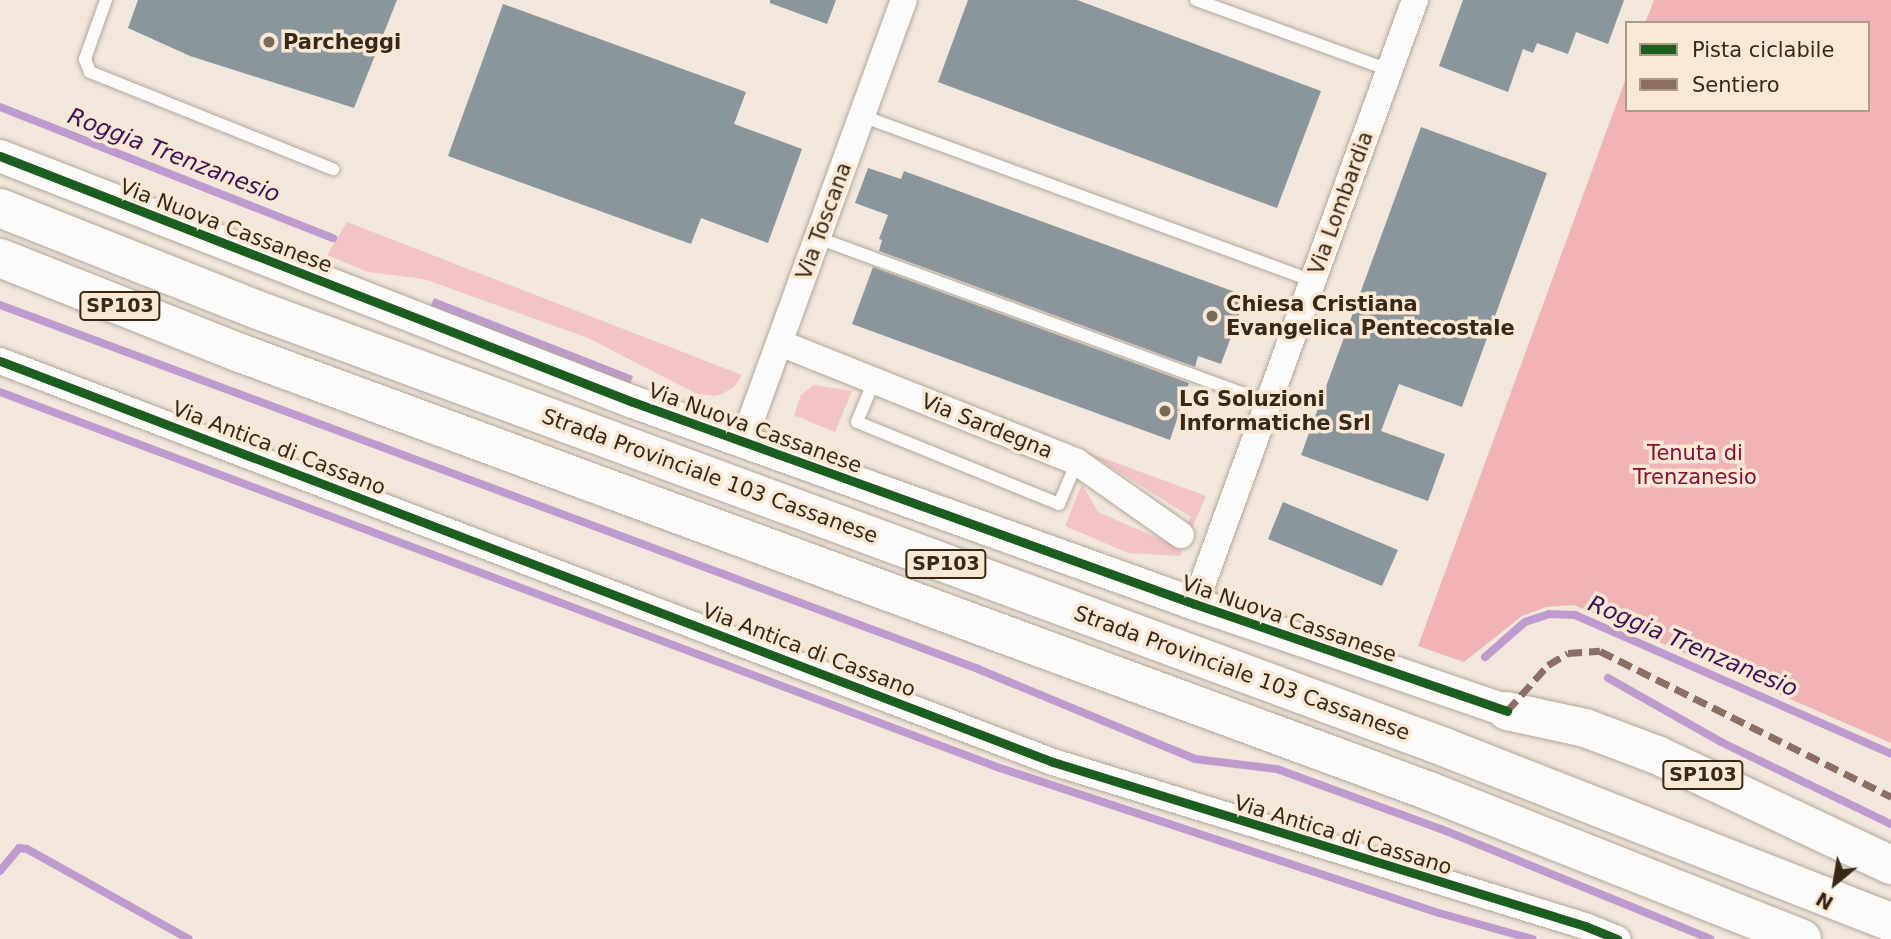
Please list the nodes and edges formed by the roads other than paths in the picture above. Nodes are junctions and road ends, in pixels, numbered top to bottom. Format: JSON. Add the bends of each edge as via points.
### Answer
{"nodes":[{"id":1,"x":106,"y":0,"type":"edge"},
{"id":2,"x":904,"y":0,"type":"edge"},
{"id":3,"x":1196,"y":0,"type":"edge"},
{"id":4,"x":1415,"y":0,"type":"edge"},
{"id":5,"x":1389,"y":70,"type":"junction"},
{"id":6,"x":862,"y":116,"type":"junction"},
{"id":7,"x":0,"y":156,"type":"edge"},
{"id":8,"x":333,"y":169,"type":"dead end"},
{"id":9,"x":0,"y":208,"type":"edge"},
{"id":10,"x":818,"y":238,"type":"junction"},
{"id":11,"x":0,"y":258,"type":"edge"},
{"id":12,"x":0,"y":274,"type":"edge"},
{"id":13,"x":1312,"y":281,"type":"junction"},
{"id":14,"x":780,"y":343,"type":"junction"},
{"id":15,"x":240,"y":353,"type":"junction"},
{"id":16,"x":0,"y":360,"type":"edge"},
{"id":17,"x":874,"y":381,"type":"junction"},
{"id":18,"x":1268,"y":403,"type":"junction"},
{"id":19,"x":743,"y":442,"type":"junction"},
{"id":20,"x":1077,"y":462,"type":"junction"},
{"id":21,"x":1181,"y":535,"type":"dead end"},
{"id":22,"x":1195,"y":604,"type":"junction"},
{"id":23,"x":1507,"y":711,"type":"joint"},
{"id":24,"x":1891,"y":865,"type":"edge"},
{"id":25,"x":1891,"y":922,"type":"edge"},
{"id":26,"x":1617,"y":939,"type":"edge"},
{"id":27,"x":1802,"y":939,"type":"edge"}],
"edges":[{"from":1,"to":8,"type":"lane","via":[[85,59],[90,72]]},
{"from":2,"to":6,"type":"street","name":"Via Toscana"},
{"from":3,"to":5,"type":"lane"},
{"from":4,"to":5,"type":"street","name":"Via Lombardia"},
{"from":5,"to":13,"type":"street","name":"Via Lombardia"},
{"from":6,"to":10,"type":"street","name":"Via Toscana"},
{"from":6,"to":13,"type":"lane"},
{"from":7,"to":19,"type":"street","name":"Via Nuova Cassanese","number":"SP103"},
{"from":9,"to":25,"type":"highway","name":"Strada Provinciale 103 Cassanese","number":"SP103","via":[[254,309],[1444,747]]},
{"from":10,"to":14,"type":"street","name":"Via Toscana"},
{"from":10,"to":18,"type":"lane"},
{"from":11,"to":15,"type":"highway","number":"SP103"},
{"from":12,"to":15,"type":"highway","number":"SP103"},
{"from":13,"to":18,"type":"street","name":"Via Lombardia"},
{"from":14,"to":17,"type":"street","name":"Via Sardegna"},
{"from":14,"to":19,"type":"street","name":"Via Toscana"},
{"from":15,"to":27,"type":"highway","number":"SP103","via":[[1429,791]]},
{"from":16,"to":26,"type":"street","name":"Via Antica di Cassano","via":[[1053,762]]},
{"from":17,"to":20,"type":"street","name":"Via Sardegna"},
{"from":17,"to":20,"type":"lane","via":[[857,422],[1059,504]]},
{"from":18,"to":22,"type":"street","name":"Via Lombardia"},
{"from":19,"to":22,"type":"street","name":"Via Nuova Cassanese","number":"SP103"},
{"from":20,"to":21,"type":"street","name":"Via Sardegna"},
{"from":22,"to":23,"type":"street","name":"Via Nuova Cassanese","number":"SP103"},
{"from":23,"to":24,"type":"highway","number":"SP103","via":[[1585,728],[1657,755]]}]}
